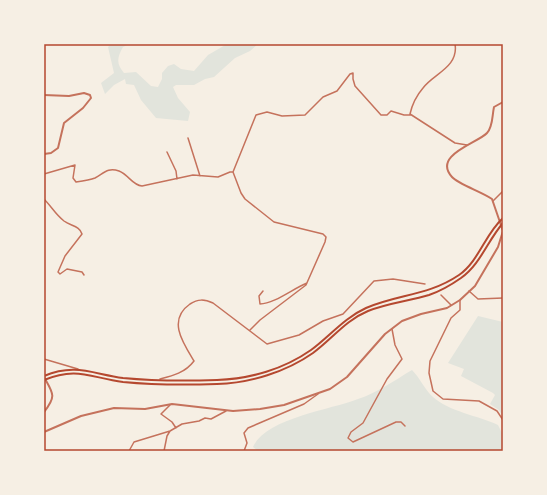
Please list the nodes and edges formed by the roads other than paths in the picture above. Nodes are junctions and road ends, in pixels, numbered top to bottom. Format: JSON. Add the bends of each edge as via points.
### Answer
{"nodes":[{"id":1,"x":455,"y":44,"type":"edge"},
{"id":2,"x":44,"y":95,"type":"edge"},
{"id":3,"x":503,"y":102,"type":"edge"},
{"id":4,"x":412,"y":115,"type":"junction"},
{"id":5,"x":188,"y":138,"type":"dead end"},
{"id":6,"x":467,"y":145,"type":"junction"},
{"id":7,"x":167,"y":152,"type":"dead end"},
{"id":8,"x":44,"y":154,"type":"edge"},
{"id":9,"x":233,"y":172,"type":"junction"},
{"id":10,"x":44,"y":174,"type":"edge"},
{"id":11,"x":200,"y":176,"type":"junction"},
{"id":12,"x":177,"y":179,"type":"junction"},
{"id":13,"x":503,"y":191,"type":"edge"},
{"id":14,"x":44,"y":199,"type":"edge"},
{"id":15,"x":493,"y":202,"type":"junction"},
{"id":16,"x":503,"y":218,"type":"edge"},
{"id":17,"x":499,"y":222,"type":"junction"},
{"id":18,"x":503,"y":223,"type":"edge"},
{"id":19,"x":501,"y":226,"type":"junction"},
{"id":20,"x":84,"y":275,"type":"dead end"},
{"id":21,"x":307,"y":283,"type":"junction"},
{"id":22,"x":425,"y":284,"type":"dead end"},
{"id":23,"x":264,"y":291,"type":"dead end"},
{"id":24,"x":469,"y":291,"type":"junction"},
{"id":25,"x":441,"y":295,"type":"dead end"},
{"id":26,"x":503,"y":298,"type":"edge"},
{"id":27,"x":460,"y":300,"type":"junction"},
{"id":28,"x":451,"y":306,"type":"junction"},
{"id":29,"x":392,"y":329,"type":"junction"},
{"id":30,"x":250,"y":330,"type":"junction"},
{"id":31,"x":44,"y":359,"type":"edge"},
{"id":32,"x":78,"y":369,"type":"junction"},
{"id":33,"x":45,"y":379,"type":"edge"},
{"id":34,"x":158,"y":380,"type":"junction"},
{"id":35,"x":318,"y":394,"type":"junction"},
{"id":36,"x":172,"y":404,"type":"junction"},
{"id":37,"x":227,"y":410,"type":"junction"},
{"id":38,"x":44,"y":412,"type":"edge"},
{"id":39,"x":503,"y":420,"type":"edge"},
{"id":40,"x":405,"y":426,"type":"dead end"},
{"id":41,"x":176,"y":428,"type":"junction"},
{"id":42,"x":170,"y":431,"type":"junction"},
{"id":43,"x":44,"y":432,"type":"edge"},
{"id":44,"x":129,"y":451,"type":"edge"},
{"id":45,"x":164,"y":451,"type":"edge"},
{"id":46,"x":244,"y":451,"type":"edge"}],
"edges":[{"from":1,"to":4,"type":"street","via":[[454,55],[445,71],[423,87],[411,110]]},
{"from":2,"to":8,"type":"street","via":[[68,96],[84,93],[91,98],[84,108],[64,123],[58,148]]},
{"from":3,"to":6,"type":"street","via":[[494,107],[491,128],[486,135]]},
{"from":4,"to":6,"type":"street","via":[[455,143]]},
{"from":4,"to":9,"type":"street","via":[[391,111],[387,115],[381,115],[353,82],[354,73],[350,74],[337,91],[323,97],[306,115],[282,116],[266,112],[256,115]]},
{"from":5,"to":11,"type":"street"},
{"from":6,"to":15,"type":"street","via":[[453,154],[448,161],[448,171],[452,178],[483,193]]},
{"from":7,"to":12,"type":"street"},
{"from":9,"to":11,"type":"street","via":[[218,177]]},
{"from":9,"to":21,"type":"street","via":[[245,199],[274,222],[319,232],[326,237]]},
{"from":10,"to":12,"type":"street","via":[[75,165],[72,178],[76,182],[95,178],[105,170],[122,173],[136,185],[142,186]]},
{"from":11,"to":12,"type":"street"},
{"from":13,"to":15,"type":"street"},
{"from":14,"to":20,"type":"street","via":[[63,220],[77,227],[82,234],[64,256],[58,272],[60,274],[67,269],[82,272]]},
{"from":15,"to":17,"type":"street"},
{"from":16,"to":17,"type":"main road"},
{"from":17,"to":19,"type":"street"},
{"from":17,"to":34,"type":"main road","via":[[460,274],[428,291],[381,303],[352,315],[311,350],[293,360],[241,379]]},
{"from":18,"to":19,"type":"main road"},
{"from":19,"to":24,"type":"street","via":[[498,247]]},
{"from":19,"to":33,"type":"main road","via":[[462,277],[430,295],[382,306],[354,318],[313,353],[295,364],[254,380],[217,384],[150,384],[122,382],[77,372]]},
{"from":21,"to":23,"type":"street","via":[[279,298],[260,304],[259,296]]},
{"from":21,"to":30,"type":"street"},
{"from":22,"to":30,"type":"street","via":[[393,280],[374,281],[343,314],[323,321],[300,335],[280,341],[266,344]]},
{"from":24,"to":26,"type":"street","via":[[478,299]]},
{"from":24,"to":27,"type":"street"},
{"from":25,"to":28,"type":"street"},
{"from":27,"to":28,"type":"street"},
{"from":27,"to":39,"type":"street","via":[[460,310],[451,318],[430,361],[429,374],[433,391],[443,399],[479,401],[497,411]]},
{"from":28,"to":29,"type":"street","via":[[408,318]]},
{"from":29,"to":35,"type":"street","via":[[347,377]]},
{"from":29,"to":40,"type":"street","via":[[402,359],[387,379],[363,423],[351,432],[348,438],[354,442],[396,422],[401,422]]},
{"from":30,"to":34,"type":"street","via":[[206,299],[196,300],[184,308],[177,326],[183,344],[194,362],[189,368]]},
{"from":31,"to":32,"type":"street"},
{"from":32,"to":33,"type":"main road","via":[[66,369]]},
{"from":32,"to":34,"type":"main road","via":[[123,378]]},
{"from":33,"to":38,"type":"street","via":[[53,392],[53,397]]},
{"from":35,"to":37,"type":"street","via":[[284,405]]},
{"from":35,"to":46,"type":"street","via":[[304,404],[248,428],[244,433],[247,443]]},
{"from":36,"to":37,"type":"street"},
{"from":36,"to":41,"type":"street","via":[[161,414]]},
{"from":36,"to":43,"type":"street","via":[[145,408],[114,408],[81,416]]},
{"from":37,"to":41,"type":"street","via":[[211,419],[205,418]]},
{"from":41,"to":42,"type":"street"},
{"from":42,"to":44,"type":"street","via":[[134,442]]},
{"from":42,"to":45,"type":"street"}]}
